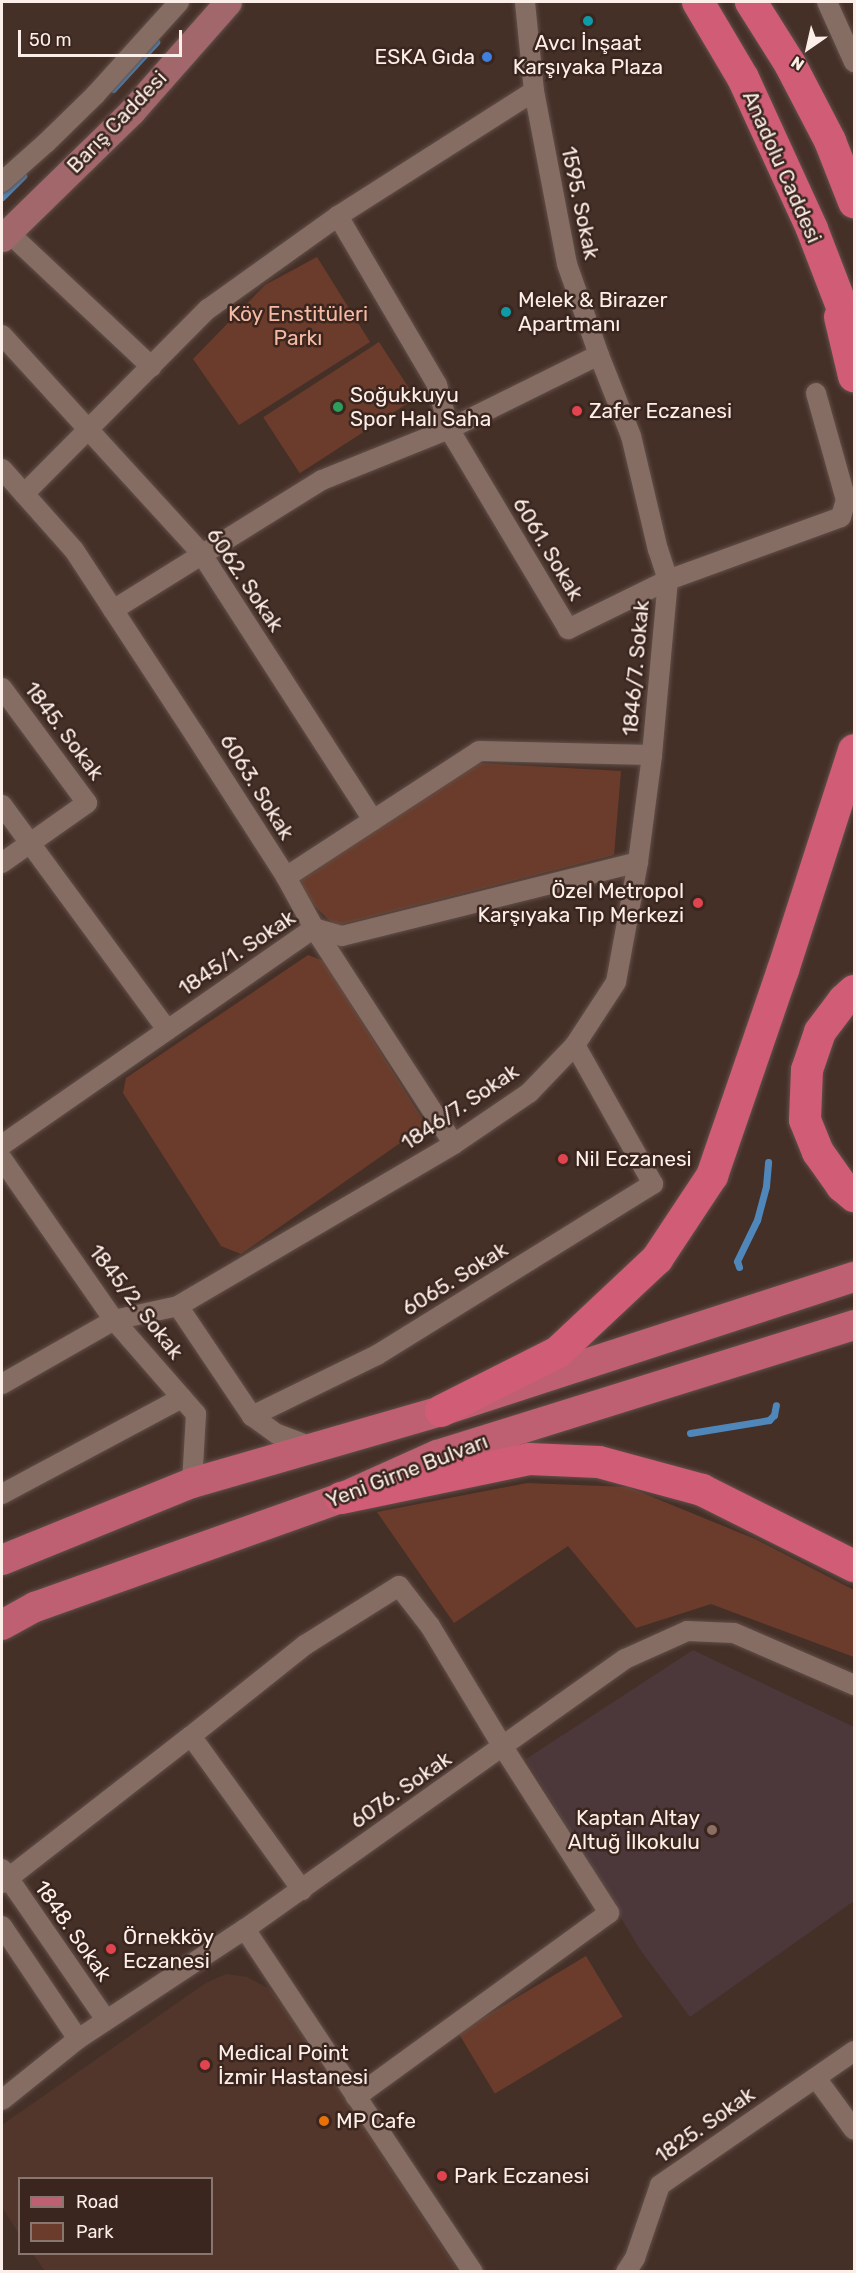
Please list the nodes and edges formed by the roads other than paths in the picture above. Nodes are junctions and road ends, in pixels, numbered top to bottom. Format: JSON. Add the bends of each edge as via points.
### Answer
{"nodes":[{"id":1,"x":179,"y":2,"type":"edge"},
{"id":2,"x":228,"y":2,"type":"edge"},
{"id":3,"x":525,"y":2,"type":"edge"},
{"id":4,"x":698,"y":2,"type":"edge"},
{"id":5,"x":751,"y":2,"type":"edge"},
{"id":6,"x":765,"y":2,"type":"edge"},
{"id":7,"x":827,"y":2,"type":"edge"},
{"id":8,"x":855,"y":62,"type":"edge"},
{"id":9,"x":790,"y":64,"type":"junction"},
{"id":10,"x":534,"y":91,"type":"junction"},
{"id":11,"x":2,"y":182,"type":"edge"},
{"id":12,"x":855,"y":202,"type":"edge"},
{"id":13,"x":338,"y":216,"type":"junction"},
{"id":14,"x":4,"y":235,"type":"edge"},
{"id":15,"x":831,"y":284,"type":"junction"},
{"id":16,"x":2,"y":335,"type":"edge"},
{"id":17,"x":855,"y":338,"type":"edge"},
{"id":18,"x":598,"y":356,"type":"junction"},
{"id":19,"x":152,"y":367,"type":"junction"},
{"id":20,"x":855,"y":376,"type":"edge"},
{"id":21,"x":816,"y":393,"type":"dead end"},
{"id":22,"x":90,"y":429,"type":"junction"},
{"id":23,"x":449,"y":429,"type":"junction"},
{"id":24,"x":2,"y":469,"type":"edge"},
{"id":25,"x":24,"y":494,"type":"junction"},
{"id":26,"x":201,"y":554,"type":"junction"},
{"id":27,"x":669,"y":580,"type":"junction"},
{"id":28,"x":113,"y":610,"type":"junction"},
{"id":29,"x":2,"y":688,"type":"edge"},
{"id":30,"x":855,"y":750,"type":"edge"},
{"id":31,"x":652,"y":756,"type":"junction"},
{"id":32,"x":2,"y":805,"type":"edge"},
{"id":33,"x":373,"y":820,"type":"junction"},
{"id":34,"x":30,"y":843,"type":"junction"},
{"id":35,"x":638,"y":862,"type":"junction"},
{"id":36,"x":2,"y":863,"type":"edge"},
{"id":37,"x":286,"y":877,"type":"junction"},
{"id":38,"x":314,"y":928,"type":"junction"},
{"id":39,"x":855,"y":991,"type":"edge"},
{"id":40,"x":167,"y":1030,"type":"junction"},
{"id":41,"x":575,"y":1045,"type":"junction"},
{"id":42,"x":454,"y":1144,"type":"junction"},
{"id":43,"x":2,"y":1145,"type":"edge"},
{"id":44,"x":2,"y":1160,"type":"edge"},
{"id":45,"x":855,"y":1196,"type":"edge"},
{"id":46,"x":855,"y":1277,"type":"edge"},
{"id":47,"x":178,"y":1306,"type":"junction"},
{"id":48,"x":114,"y":1320,"type":"junction"},
{"id":49,"x":855,"y":1326,"type":"edge"},
{"id":50,"x":2,"y":1384,"type":"edge"},
{"id":51,"x":182,"y":1398,"type":"junction"},
{"id":52,"x":441,"y":1412,"type":"junction"},
{"id":53,"x":252,"y":1416,"type":"junction"},
{"id":54,"x":315,"y":1448,"type":"junction"},
{"id":55,"x":192,"y":1483,"type":"junction"},
{"id":56,"x":2,"y":1494,"type":"edge"},
{"id":57,"x":342,"y":1498,"type":"junction"},
{"id":58,"x":2,"y":1560,"type":"edge"},
{"id":59,"x":855,"y":1566,"type":"edge"},
{"id":60,"x":2,"y":1625,"type":"edge"},
{"id":61,"x":855,"y":1685,"type":"edge"},
{"id":62,"x":191,"y":1736,"type":"junction"},
{"id":63,"x":502,"y":1747,"type":"junction"},
{"id":64,"x":4,"y":1877,"type":"edge"},
{"id":65,"x":302,"y":1890,"type":"junction"},
{"id":66,"x":2,"y":1926,"type":"edge"},
{"id":67,"x":245,"y":1929,"type":"junction"},
{"id":68,"x":106,"y":2020,"type":"junction"},
{"id":69,"x":78,"y":2039,"type":"junction"},
{"id":70,"x":855,"y":2051,"type":"edge"},
{"id":71,"x":816,"y":2078,"type":"junction"},
{"id":72,"x":356,"y":2097,"type":"junction"},
{"id":73,"x":2,"y":2100,"type":"edge"},
{"id":74,"x":855,"y":2130,"type":"edge"},
{"id":75,"x":472,"y":2271,"type":"edge"},
{"id":76,"x":626,"y":2271,"type":"edge"}],
"edges":[{"from":1,"to":11,"type":"street","via":[[96,94]]},
{"from":2,"to":14,"type":"main road","name":"Barış Caddesi","via":[[132,111]]},
{"from":3,"to":10,"type":"street","name":"1595. Sokak"},
{"from":4,"to":15,"type":"highway","name":"Anadolu Caddesi","via":[[743,78],[812,229]]},
{"from":5,"to":9,"type":"highway"},
{"from":6,"to":9,"type":"highway"},
{"from":7,"to":8,"type":"street"},
{"from":9,"to":12,"type":"highway","via":[[830,141]]},
{"from":10,"to":13,"type":"street"},
{"from":10,"to":18,"type":"street","name":"1595. Sokak","via":[[567,264]]},
{"from":13,"to":19,"type":"street","via":[[208,309]]},
{"from":13,"to":23,"type":"street","name":"6061. Sokak","via":[[437,385]]},
{"from":14,"to":19,"type":"street"},
{"from":15,"to":17,"type":"highway","name":"Anadolu Caddesi"},
{"from":15,"to":20,"type":"highway"},
{"from":16,"to":22,"type":"street","name":"6062. Sokak"},
{"from":18,"to":23,"type":"street"},
{"from":18,"to":27,"type":"street","name":"1595. Sokak","via":[[631,436],[657,550]]},
{"from":19,"to":22,"type":"street"},
{"from":21,"to":27,"type":"street","name":"6061. Sokak","via":[[846,500],[841,517]]},
{"from":22,"to":25,"type":"street"},
{"from":22,"to":26,"type":"street","name":"6062. Sokak"},
{"from":23,"to":26,"type":"street","via":[[322,480]]},
{"from":23,"to":27,"type":"street","name":"6061. Sokak","via":[[568,629]]},
{"from":24,"to":25,"type":"street","name":"6063. Sokak"},
{"from":25,"to":28,"type":"street","name":"6063. Sokak","via":[[74,550]]},
{"from":26,"to":28,"type":"street"},
{"from":26,"to":33,"type":"street","name":"6062. Sokak"},
{"from":27,"to":31,"type":"street","name":"1846/7. Sokak"},
{"from":28,"to":37,"type":"street","name":"6063. Sokak"},
{"from":29,"to":34,"type":"street","name":"1845. Sokak","via":[[87,803]]},
{"from":30,"to":52,"type":"highway","via":[[712,1176],[657,1259],[558,1352]]},
{"from":31,"to":33,"type":"street","via":[[479,752]]},
{"from":31,"to":35,"type":"street","name":"1846/7. Sokak"},
{"from":32,"to":34,"type":"street"},
{"from":33,"to":37,"type":"street"},
{"from":34,"to":36,"type":"street"},
{"from":34,"to":40,"type":"street"},
{"from":35,"to":38,"type":"street","name":"1845/1. Sokak","via":[[342,936]]},
{"from":35,"to":41,"type":"street","name":"1846/7. Sokak","via":[[616,982]]},
{"from":37,"to":38,"type":"street","name":"6063. Sokak"},
{"from":38,"to":40,"type":"street","name":"1845/1. Sokak"},
{"from":38,"to":42,"type":"street","name":"6063. Sokak"},
{"from":39,"to":45,"type":"highway","via":[[820,1032],[807,1070],[805,1120],[818,1152],[842,1186]]},
{"from":40,"to":43,"type":"street","name":"1845/1. Sokak"},
{"from":41,"to":42,"type":"street","name":"1846/7. Sokak","via":[[529,1093]]},
{"from":41,"to":53,"type":"street","name":"6065. Sokak","via":[[653,1184],[377,1355]]},
{"from":42,"to":47,"type":"street","name":"1846/7. Sokak"},
{"from":44,"to":48,"type":"street","name":"1845/2. Sokak"},
{"from":46,"to":52,"type":"main road","name":"Yeni Girne Bulvarı"},
{"from":47,"to":48,"type":"street","name":"1846/7. Sokak"},
{"from":47,"to":53,"type":"street"},
{"from":48,"to":50,"type":"street","name":"1846/7. Sokak"},
{"from":48,"to":51,"type":"street","name":"1845/2. Sokak"},
{"from":49,"to":57,"type":"main road","name":"Yeni Girne Bulvarı","via":[[437,1455]]},
{"from":51,"to":55,"type":"street","name":"1845/2. Sokak","via":[[196,1414]]},
{"from":51,"to":56,"type":"street"},
{"from":52,"to":54,"type":"main road","name":"Yeni Girne Bulvarı"},
{"from":53,"to":54,"type":"street","via":[[277,1434]]},
{"from":54,"to":55,"type":"main road","name":"Yeni Girne Bulvarı"},
{"from":55,"to":58,"type":"main road","name":"Yeni Girne Bulvarı"},
{"from":57,"to":59,"type":"highway","via":[[529,1459],[599,1462],[702,1490]]},
{"from":57,"to":60,"type":"main road","name":"Yeni Girne Bulvarı","via":[[34,1607]]},
{"from":61,"to":63,"type":"street","name":"6076. Sokak","via":[[735,1633],[687,1631],[625,1659]]},
{"from":62,"to":63,"type":"street","via":[[305,1645],[399,1586],[430,1626]]},
{"from":62,"to":64,"type":"street"},
{"from":62,"to":65,"type":"street"},
{"from":63,"to":65,"type":"street","name":"6076. Sokak"},
{"from":63,"to":72,"type":"street","via":[[609,1913]]},
{"from":64,"to":68,"type":"street","name":"1848. Sokak"},
{"from":65,"to":67,"type":"street","name":"6076. Sokak"},
{"from":66,"to":69,"type":"street"},
{"from":67,"to":68,"type":"street","name":"6076. Sokak"},
{"from":67,"to":72,"type":"street"},
{"from":68,"to":69,"type":"street","name":"6076. Sokak"},
{"from":69,"to":73,"type":"street","name":"6076. Sokak"},
{"from":70,"to":71,"type":"street","name":"1825. Sokak"},
{"from":71,"to":74,"type":"street"},
{"from":71,"to":76,"type":"street","name":"1825. Sokak","via":[[660,2186],[635,2258]]},
{"from":72,"to":75,"type":"street"}]}
